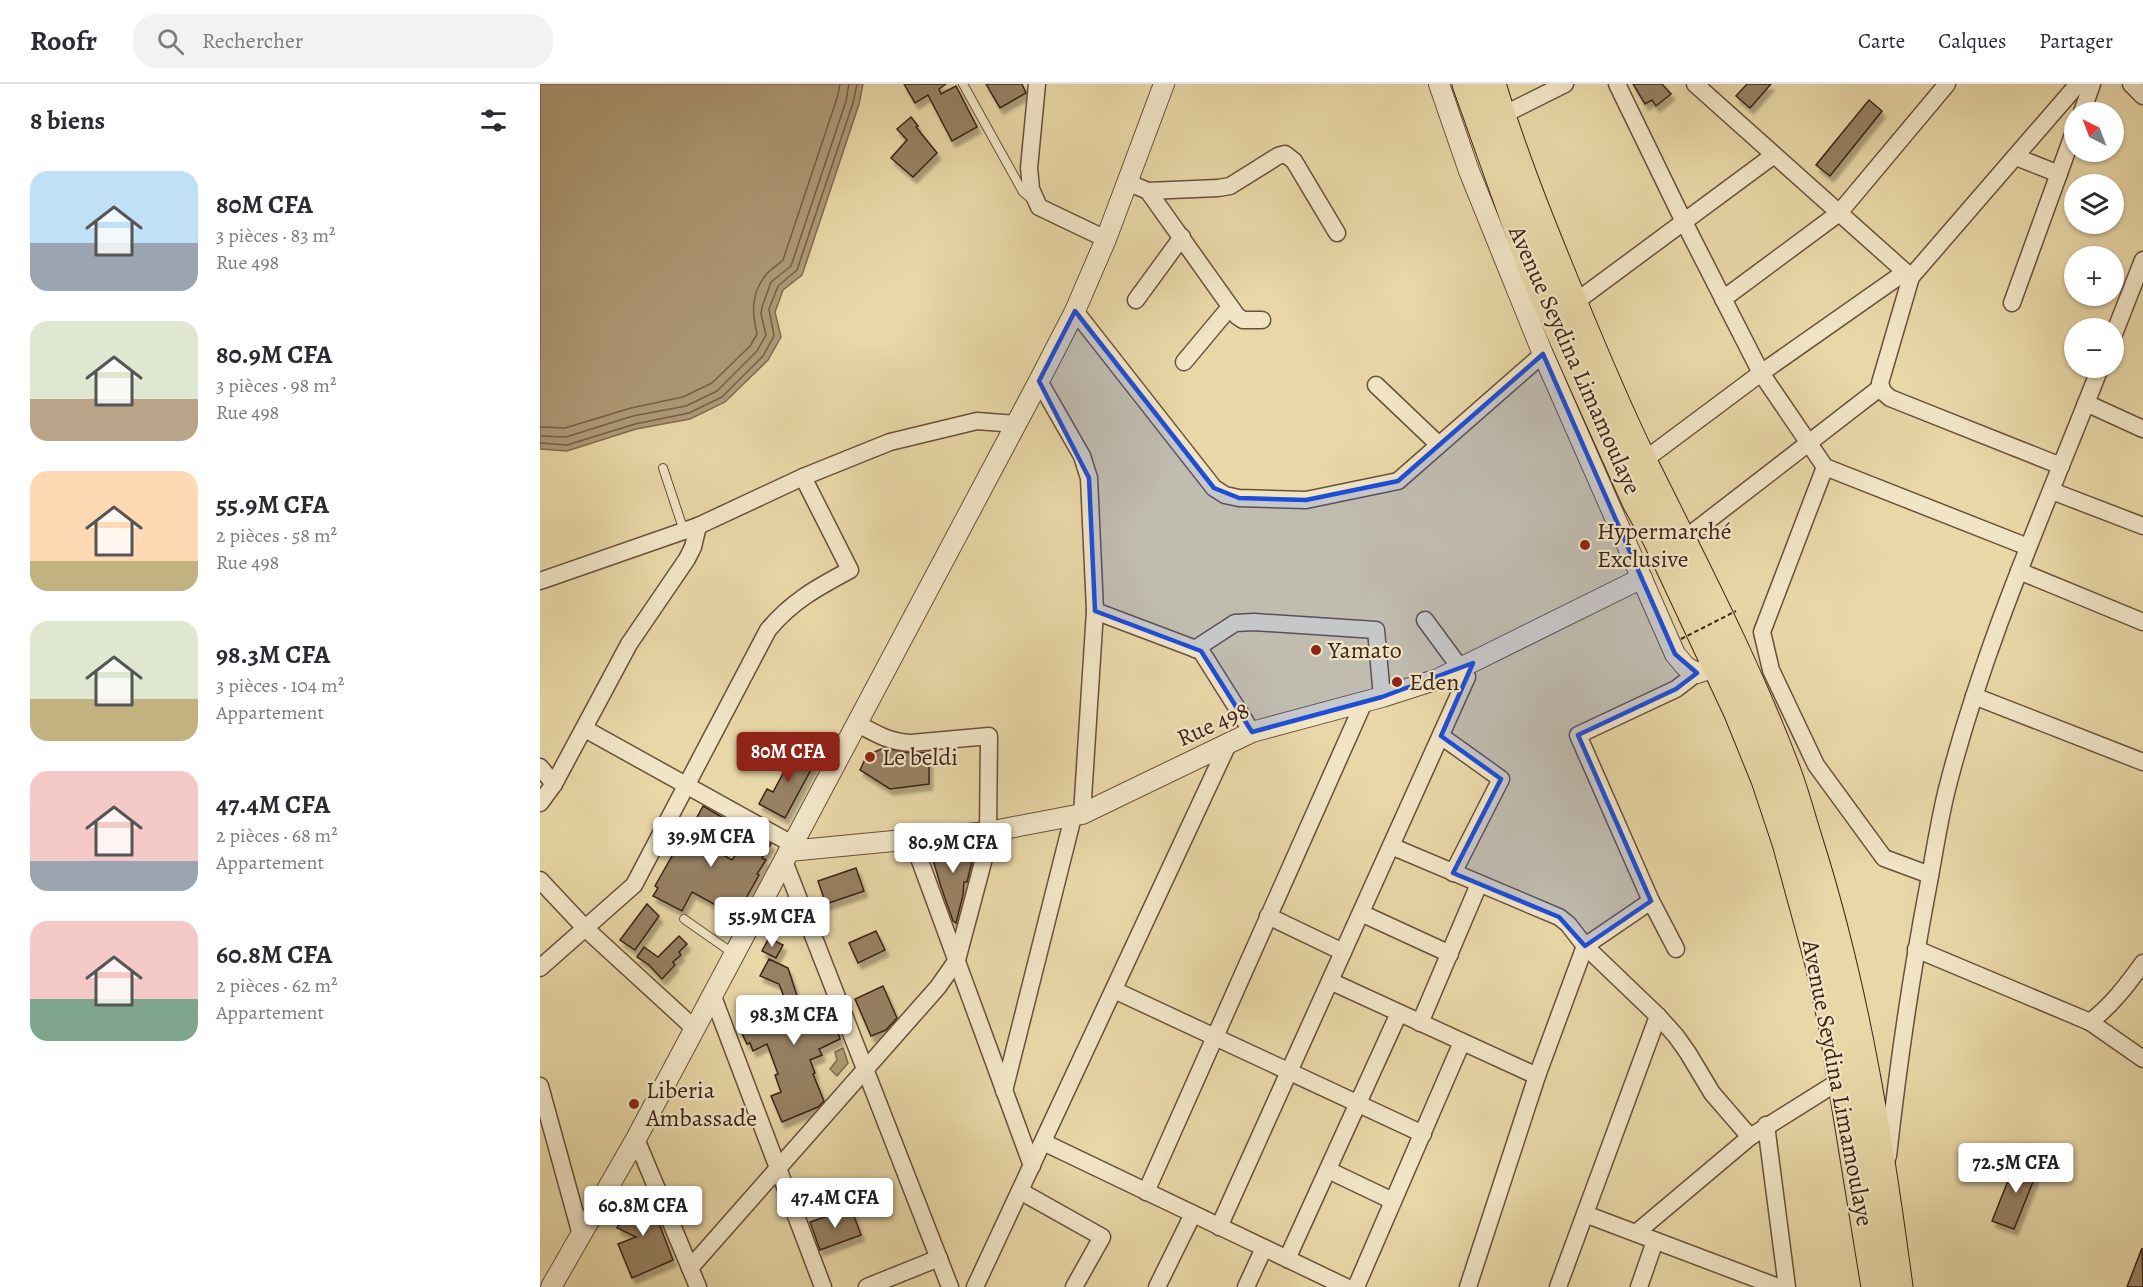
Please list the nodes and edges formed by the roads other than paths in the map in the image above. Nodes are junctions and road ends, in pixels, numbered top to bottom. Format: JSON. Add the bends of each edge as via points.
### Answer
{"nodes":[{"id":1,"x":963,"y":84,"type":"edge"},
{"id":2,"x":1164,"y":84,"type":"edge"},
{"id":3,"x":1439,"y":84,"type":"edge"},
{"id":4,"x":1466,"y":84,"type":"edge"},
{"id":5,"x":1492,"y":84,"type":"edge"},
{"id":6,"x":1565,"y":84,"type":"edge"},
{"id":7,"x":1617,"y":84,"type":"edge"},
{"id":8,"x":1695,"y":84,"type":"edge"},
{"id":9,"x":1947,"y":84,"type":"edge"},
{"id":10,"x":2078,"y":84,"type":"edge"},
{"id":11,"x":2092,"y":84,"type":"edge"},
{"id":12,"x":2131,"y":84,"type":"edge"},
{"id":13,"x":1035,"y":87,"type":"edge"},
{"id":14,"x":2143,"y":96,"type":"edge"},
{"id":15,"x":2086,"y":102,"type":"edge"},
{"id":16,"x":1502,"y":116,"type":"junction"},
{"id":17,"x":1774,"y":155,"type":"junction"},
{"id":18,"x":2016,"y":157,"type":"junction"},
{"id":19,"x":2064,"y":160,"type":"edge"},
{"id":20,"x":2059,"y":174,"type":"junction"},
{"id":21,"x":1129,"y":183,"type":"junction"},
{"id":22,"x":1148,"y":191,"type":"junction"},
{"id":23,"x":1039,"y":207,"type":"junction"},
{"id":24,"x":1839,"y":213,"type":"junction"},
{"id":25,"x":1683,"y":222,"type":"junction"},
{"id":26,"x":1337,"y":232,"type":"dead end"},
{"id":27,"x":1182,"y":237,"type":"junction"},
{"id":28,"x":1106,"y":239,"type":"junction"},
{"id":29,"x":2143,"y":260,"type":"edge"},
{"id":30,"x":1908,"y":274,"type":"junction"},
{"id":31,"x":1723,"y":299,"type":"junction"},
{"id":32,"x":1136,"y":300,"type":"dead end"},
{"id":33,"x":1574,"y":303,"type":"junction"},
{"id":34,"x":2012,"y":303,"type":"dead end"},
{"id":35,"x":1230,"y":307,"type":"junction"},
{"id":36,"x":1075,"y":311,"type":"junction"},
{"id":37,"x":2120,"y":318,"type":"edge"},
{"id":38,"x":1262,"y":320,"type":"dead end"},
{"id":39,"x":1543,"y":354,"type":"junction"},
{"id":40,"x":1184,"y":362,"type":"dead end"},
{"id":41,"x":1761,"y":373,"type":"junction"},
{"id":42,"x":2096,"y":378,"type":"edge"},
{"id":43,"x":1039,"y":381,"type":"junction"},
{"id":44,"x":1376,"y":385,"type":"dead end"},
{"id":45,"x":1881,"y":387,"type":"junction"},
{"id":46,"x":2086,"y":404,"type":"junction"},
{"id":47,"x":1016,"y":424,"type":"junction"},
{"id":48,"x":2143,"y":429,"type":"edge"},
{"id":49,"x":1808,"y":444,"type":"junction"},
{"id":50,"x":1439,"y":445,"type":"junction"},
{"id":51,"x":1643,"y":461,"type":"junction"},
{"id":52,"x":2061,"y":466,"type":"junction"},
{"id":53,"x":1825,"y":467,"type":"junction"},
{"id":54,"x":663,"y":468,"type":"dead end"},
{"id":55,"x":803,"y":477,"type":"junction"},
{"id":56,"x":2052,"y":491,"type":"junction"},
{"id":57,"x":2143,"y":526,"type":"edge"},
{"id":58,"x":691,"y":528,"type":"junction"},
{"id":59,"x":1683,"y":540,"type":"junction"},
{"id":60,"x":2028,"y":547,"type":"junction"},
{"id":61,"x":2019,"y":571,"type":"junction"},
{"id":62,"x":1641,"y":578,"type":"junction"},
{"id":63,"x":540,"y":581,"type":"edge"},
{"id":64,"x":1095,"y":611,"type":"junction"},
{"id":65,"x":1425,"y":620,"type":"dead end"},
{"id":66,"x":2143,"y":622,"type":"edge"},
{"id":67,"x":1195,"y":649,"type":"junction"},
{"id":68,"x":1460,"y":669,"type":"junction"},
{"id":69,"x":1706,"y":670,"type":"junction"},
{"id":70,"x":1974,"y":696,"type":"junction"},
{"id":71,"x":1373,"y":700,"type":"junction"},
{"id":72,"x":858,"y":724,"type":"junction"},
{"id":73,"x":585,"y":729,"type":"junction"},
{"id":74,"x":1252,"y":732,"type":"junction"},
{"id":75,"x":1440,"y":736,"type":"junction"},
{"id":76,"x":1229,"y":742,"type":"junction"},
{"id":77,"x":2143,"y":762,"type":"edge"},
{"id":78,"x":540,"y":767,"type":"edge"},
{"id":79,"x":554,"y":784,"type":"junction"},
{"id":80,"x":685,"y":785,"type":"junction"},
{"id":81,"x":540,"y":803,"type":"edge"},
{"id":82,"x":1078,"y":816,"type":"junction"},
{"id":83,"x":988,"y":832,"type":"junction"},
{"id":84,"x":912,"y":839,"type":"junction"},
{"id":85,"x":1391,"y":846,"type":"junction"},
{"id":86,"x":788,"y":852,"type":"junction"},
{"id":87,"x":1453,"y":873,"type":"junction"},
{"id":88,"x":1930,"y":875,"type":"junction"},
{"id":89,"x":540,"y":880,"type":"edge"},
{"id":90,"x":1479,"y":884,"type":"junction"},
{"id":91,"x":1651,"y":901,"type":"junction"},
{"id":92,"x":1360,"y":913,"type":"junction"},
{"id":93,"x":1269,"y":916,"type":"junction"},
{"id":94,"x":684,"y":919,"type":"dead end"},
{"id":95,"x":586,"y":929,"type":"junction"},
{"id":96,"x":1585,"y":946,"type":"junction"},
{"id":97,"x":1916,"y":949,"type":"junction"},
{"id":98,"x":1676,"y":950,"type":"dead end"},
{"id":99,"x":1343,"y":952,"type":"junction"},
{"id":100,"x":734,"y":954,"type":"junction"},
{"id":101,"x":1450,"y":954,"type":"junction"},
{"id":102,"x":957,"y":960,"type":"junction"},
{"id":103,"x":2143,"y":963,"type":"edge"},
{"id":104,"x":540,"y":968,"type":"edge"},
{"id":105,"x":1330,"y":981,"type":"junction"},
{"id":106,"x":1114,"y":990,"type":"junction"},
{"id":107,"x":712,"y":994,"type":"junction"},
{"id":108,"x":1400,"y":1013,"type":"junction"},
{"id":109,"x":1658,"y":1016,"type":"junction"},
{"id":110,"x":2090,"y":1022,"type":"junction"},
{"id":111,"x":1420,"y":1023,"type":"junction"},
{"id":112,"x":694,"y":1028,"type":"junction"},
{"id":113,"x":1215,"y":1037,"type":"junction"},
{"id":114,"x":1462,"y":1042,"type":"junction"},
{"id":115,"x":2143,"y":1059,"type":"edge"},
{"id":116,"x":865,"y":1069,"type":"junction"},
{"id":117,"x":1289,"y":1072,"type":"junction"},
{"id":118,"x":1537,"y":1076,"type":"junction"},
{"id":119,"x":1841,"y":1080,"type":"junction"},
{"id":120,"x":540,"y":1086,"type":"edge"},
{"id":121,"x":1004,"y":1091,"type":"junction"},
{"id":122,"x":1358,"y":1104,"type":"junction"},
{"id":123,"x":1766,"y":1125,"type":"junction"},
{"id":124,"x":1423,"y":1134,"type":"junction"},
{"id":125,"x":1750,"y":1137,"type":"junction"},
{"id":126,"x":636,"y":1139,"type":"junction"},
{"id":127,"x":1043,"y":1142,"type":"junction"},
{"id":128,"x":1032,"y":1166,"type":"junction"},
{"id":129,"x":778,"y":1168,"type":"junction"},
{"id":130,"x":1328,"y":1170,"type":"junction"},
{"id":131,"x":1885,"y":1182,"type":"junction"},
{"id":132,"x":1020,"y":1191,"type":"junction"},
{"id":133,"x":1146,"y":1192,"type":"junction"},
{"id":134,"x":1393,"y":1201,"type":"junction"},
{"id":135,"x":1193,"y":1214,"type":"junction"},
{"id":136,"x":1585,"y":1214,"type":"junction"},
{"id":137,"x":1219,"y":1227,"type":"junction"},
{"id":138,"x":1636,"y":1233,"type":"junction"},
{"id":139,"x":581,"y":1235,"type":"junction"},
{"id":140,"x":1655,"y":1240,"type":"junction"},
{"id":141,"x":1264,"y":1248,"type":"junction"},
{"id":142,"x":939,"y":1258,"type":"junction"},
{"id":143,"x":1287,"y":1259,"type":"junction"},
{"id":144,"x":690,"y":1268,"type":"junction"},
{"id":145,"x":1335,"y":1285,"type":"edge"},
{"id":146,"x":551,"y":1287,"type":"edge"},
{"id":147,"x":698,"y":1287,"type":"edge"},
{"id":148,"x":823,"y":1287,"type":"edge"},
{"id":149,"x":867,"y":1287,"type":"edge"},
{"id":150,"x":950,"y":1287,"type":"edge"},
{"id":151,"x":975,"y":1287,"type":"edge"},
{"id":152,"x":1074,"y":1287,"type":"edge"},
{"id":153,"x":1157,"y":1287,"type":"edge"},
{"id":154,"x":1246,"y":1287,"type":"edge"},
{"id":155,"x":1356,"y":1287,"type":"edge"},
{"id":156,"x":1468,"y":1287,"type":"edge"},
{"id":157,"x":1558,"y":1287,"type":"edge"},
{"id":158,"x":1639,"y":1287,"type":"edge"},
{"id":159,"x":1778,"y":1287,"type":"edge"},
{"id":160,"x":1787,"y":1287,"type":"edge"},
{"id":161,"x":1875,"y":1287,"type":"edge"},
{"id":162,"x":1899,"y":1287,"type":"edge"}],
"edges":[{"from":1,"to":23,"type":"lane","via":[[1023,192]]},
{"from":2,"to":21,"type":"street"},
{"from":3,"to":39,"type":"street","via":[[1469,171]]},
{"from":4,"to":69,"type":"highway","name":"Avenue Seydina Limamoulaye","via":[[1533,272],[1636,502],[1657,540]]},
{"from":5,"to":16,"type":"highway","name":"Avenue Seydina Limamoulaye"},
{"from":6,"to":16,"type":"street"},
{"from":7,"to":25,"type":"street"},
{"from":8,"to":17,"type":"street"},
{"from":9,"to":24,"type":"street"},
{"from":10,"to":18,"type":"street"},
{"from":11,"to":15,"type":"street"},
{"from":12,"to":14,"type":"street"},
{"from":13,"to":23,"type":"street","via":[[1029,168],[1031,189]]},
{"from":16,"to":33,"type":"highway","name":"Avenue Seydina Limamoulaye"},
{"from":17,"to":24,"type":"street"},
{"from":17,"to":25,"type":"street"},
{"from":18,"to":20,"type":"street"},
{"from":18,"to":30,"type":"street"},
{"from":19,"to":20,"type":"street"},
{"from":20,"to":34,"type":"street"},
{"from":21,"to":22,"type":"street"},
{"from":21,"to":28,"type":"street"},
{"from":22,"to":26,"type":"street","via":[[1230,186],[1285,154],[1294,161]]},
{"from":22,"to":27,"type":"street"},
{"from":23,"to":28,"type":"street"},
{"from":24,"to":30,"type":"street"},
{"from":24,"to":31,"type":"street"},
{"from":25,"to":31,"type":"street"},
{"from":25,"to":33,"type":"street"},
{"from":27,"to":32,"type":"street"},
{"from":27,"to":35,"type":"street"},
{"from":28,"to":36,"type":"street"},
{"from":29,"to":37,"type":"street"},
{"from":30,"to":41,"type":"street"},
{"from":30,"to":45,"type":"street"},
{"from":31,"to":41,"type":"street"},
{"from":33,"to":51,"type":"highway","name":"Avenue Seydina Limamoulaye"},
{"from":35,"to":38,"type":"street","via":[[1243,320]]},
{"from":35,"to":40,"type":"street"},
{"from":36,"to":43,"type":"street"},
{"from":36,"to":50,"type":"street","via":[[1214,488],[1225,495],[1306,500],[1391,484]]},
{"from":39,"to":50,"type":"street"},
{"from":39,"to":62,"type":"street"},
{"from":41,"to":49,"type":"street"},
{"from":41,"to":51,"type":"street"},
{"from":42,"to":46,"type":"street"},
{"from":43,"to":47,"type":"street"},
{"from":43,"to":64,"type":"street","via":[[1082,456],[1089,478]]},
{"from":44,"to":50,"type":"street"},
{"from":45,"to":49,"type":"street"},
{"from":45,"to":52,"type":"street","via":[[1890,398]]},
{"from":46,"to":48,"type":"street"},
{"from":46,"to":52,"type":"street"},
{"from":47,"to":55,"type":"street","via":[[977,421],[901,440]]},
{"from":47,"to":72,"type":"street"},
{"from":49,"to":53,"type":"street"},
{"from":49,"to":59,"type":"street"},
{"from":51,"to":59,"type":"highway","name":"Avenue Seydina Limamoulaye"},
{"from":52,"to":56,"type":"street"},
{"from":53,"to":60,"type":"street"},
{"from":53,"to":88,"type":"street","via":[[1762,632],[1765,651],[1816,765],[1884,858]]},
{"from":54,"to":58,"type":"lane"},
{"from":55,"to":58,"type":"street"},
{"from":55,"to":80,"type":"street","via":[[850,570],[811,590],[768,630]]},
{"from":56,"to":57,"type":"street"},
{"from":56,"to":60,"type":"street"},
{"from":58,"to":63,"type":"street"},
{"from":58,"to":73,"type":"street","via":[[693,547],[687,559],[629,644]]},
{"from":59,"to":131,"type":"highway","name":"Avenue Seydina Limamoulaye","via":[[1789,776],[1825,889],[1858,1034]]},
{"from":60,"to":61,"type":"street"},
{"from":61,"to":66,"type":"street"},
{"from":61,"to":70,"type":"street"},
{"from":62,"to":68,"type":"street","name":"Rue 498"},
{"from":62,"to":69,"type":"street","via":[[1675,654],[1686,667]]},
{"from":64,"to":67,"type":"street"},
{"from":64,"to":82,"type":"street"},
{"from":65,"to":68,"type":"street"},
{"from":67,"to":71,"type":"street","via":[[1235,623],[1376,630]]},
{"from":67,"to":74,"type":"street","via":[[1201,651]]},
{"from":68,"to":71,"type":"street","name":"Rue 498"},
{"from":68,"to":75,"type":"street","via":[[1467,677]]},
{"from":69,"to":91,"type":"street","via":[[1676,689],[1578,735]]},
{"from":69,"to":119,"type":"highway","name":"Avenue Seydina Limamoulaye","via":[[1737,711],[1786,843],[1818,960]]},
{"from":70,"to":77,"type":"street"},
{"from":70,"to":88,"type":"street","via":[[1947,790]]},
{"from":71,"to":74,"type":"street","name":"Rue 498"},
{"from":71,"to":93,"type":"street"},
{"from":72,"to":83,"type":"street","via":[[899,743],[989,736]]},
{"from":72,"to":86,"type":"street"},
{"from":73,"to":79,"type":"street"},
{"from":73,"to":80,"type":"street"},
{"from":74,"to":76,"type":"street","name":"Rue 498"},
{"from":75,"to":85,"type":"street"},
{"from":75,"to":87,"type":"street","via":[[1501,779]]},
{"from":76,"to":82,"type":"street","name":"Rue 498"},
{"from":76,"to":106,"type":"street"},
{"from":78,"to":79,"type":"street"},
{"from":79,"to":81,"type":"street"},
{"from":80,"to":86,"type":"street"},
{"from":80,"to":95,"type":"street","via":[[634,885]]},
{"from":82,"to":83,"type":"street","name":"Rue 498"},
{"from":82,"to":121,"type":"street"},
{"from":83,"to":84,"type":"street","name":"Rue 498"},
{"from":83,"to":102,"type":"street"},
{"from":84,"to":86,"type":"street","name":"Rue 498"},
{"from":84,"to":102,"type":"street"},
{"from":85,"to":87,"type":"street"},
{"from":85,"to":92,"type":"street"},
{"from":86,"to":100,"type":"street"},
{"from":86,"to":116,"type":"street"},
{"from":87,"to":90,"type":"street"},
{"from":88,"to":97,"type":"street"},
{"from":89,"to":95,"type":"street"},
{"from":90,"to":96,"type":"street","via":[[1559,917]]},
{"from":90,"to":101,"type":"street"},
{"from":91,"to":96,"type":"street"},
{"from":91,"to":98,"type":"street"},
{"from":92,"to":99,"type":"street"},
{"from":92,"to":101,"type":"street"},
{"from":93,"to":99,"type":"street"},
{"from":93,"to":113,"type":"street"},
{"from":94,"to":100,"type":"lane"},
{"from":95,"to":104,"type":"street"},
{"from":95,"to":112,"type":"street"},
{"from":96,"to":109,"type":"street"},
{"from":96,"to":118,"type":"street"},
{"from":97,"to":110,"type":"street"},
{"from":97,"to":131,"type":"street","via":[[1901,1038]]},
{"from":99,"to":105,"type":"street"},
{"from":100,"to":107,"type":"street"},
{"from":101,"to":111,"type":"street"},
{"from":102,"to":116,"type":"street"},
{"from":102,"to":121,"type":"street"},
{"from":103,"to":110,"type":"street","via":[[2122,992]]},
{"from":105,"to":108,"type":"street"},
{"from":105,"to":117,"type":"street"},
{"from":106,"to":113,"type":"street"},
{"from":106,"to":127,"type":"street"},
{"from":107,"to":112,"type":"street"},
{"from":107,"to":129,"type":"street"},
{"from":108,"to":111,"type":"street"},
{"from":108,"to":122,"type":"street"},
{"from":109,"to":125,"type":"street","via":[[1688,1053],[1712,1093]]},
{"from":109,"to":136,"type":"street"},
{"from":110,"to":115,"type":"street"},
{"from":111,"to":114,"type":"street"},
{"from":112,"to":126,"type":"street"},
{"from":113,"to":117,"type":"street"},
{"from":113,"to":133,"type":"street"},
{"from":114,"to":118,"type":"street"},
{"from":114,"to":124,"type":"street"},
{"from":116,"to":129,"type":"street"},
{"from":116,"to":142,"type":"street"},
{"from":117,"to":122,"type":"street"},
{"from":117,"to":137,"type":"street"},
{"from":118,"to":156,"type":"street"},
{"from":119,"to":123,"type":"street"},
{"from":119,"to":161,"type":"highway","name":"Avenue Seydina Limamoulaye"},
{"from":120,"to":139,"type":"street"},
{"from":121,"to":128,"type":"street"},
{"from":122,"to":124,"type":"street"},
{"from":122,"to":130,"type":"street"},
{"from":123,"to":125,"type":"street"},
{"from":123,"to":160,"type":"street"},
{"from":124,"to":134,"type":"street"},
{"from":125,"to":138,"type":"street"},
{"from":126,"to":139,"type":"street"},
{"from":126,"to":144,"type":"street"},
{"from":127,"to":128,"type":"street"},
{"from":127,"to":133,"type":"street"},
{"from":128,"to":132,"type":"street"},
{"from":129,"to":144,"type":"street"},
{"from":129,"to":148,"type":"street"},
{"from":130,"to":134,"type":"street"},
{"from":130,"to":143,"type":"street"},
{"from":131,"to":162,"type":"highway","name":"Avenue Seydina Limamoulaye"},
{"from":132,"to":151,"type":"street"},
{"from":132,"to":152,"type":"street","via":[[1102,1237]]},
{"from":133,"to":135,"type":"street"},
{"from":134,"to":155,"type":"street"},
{"from":135,"to":137,"type":"street"},
{"from":135,"to":153,"type":"street"},
{"from":136,"to":138,"type":"street"},
{"from":136,"to":157,"type":"street"},
{"from":137,"to":141,"type":"street"},
{"from":138,"to":140,"type":"street"},
{"from":139,"to":146,"type":"street"},
{"from":140,"to":158,"type":"street"},
{"from":140,"to":159,"type":"street"},
{"from":141,"to":143,"type":"street"},
{"from":141,"to":154,"type":"street"},
{"from":142,"to":149,"type":"street"},
{"from":142,"to":150,"type":"street"},
{"from":143,"to":145,"type":"street"},
{"from":144,"to":147,"type":"street"}]}
